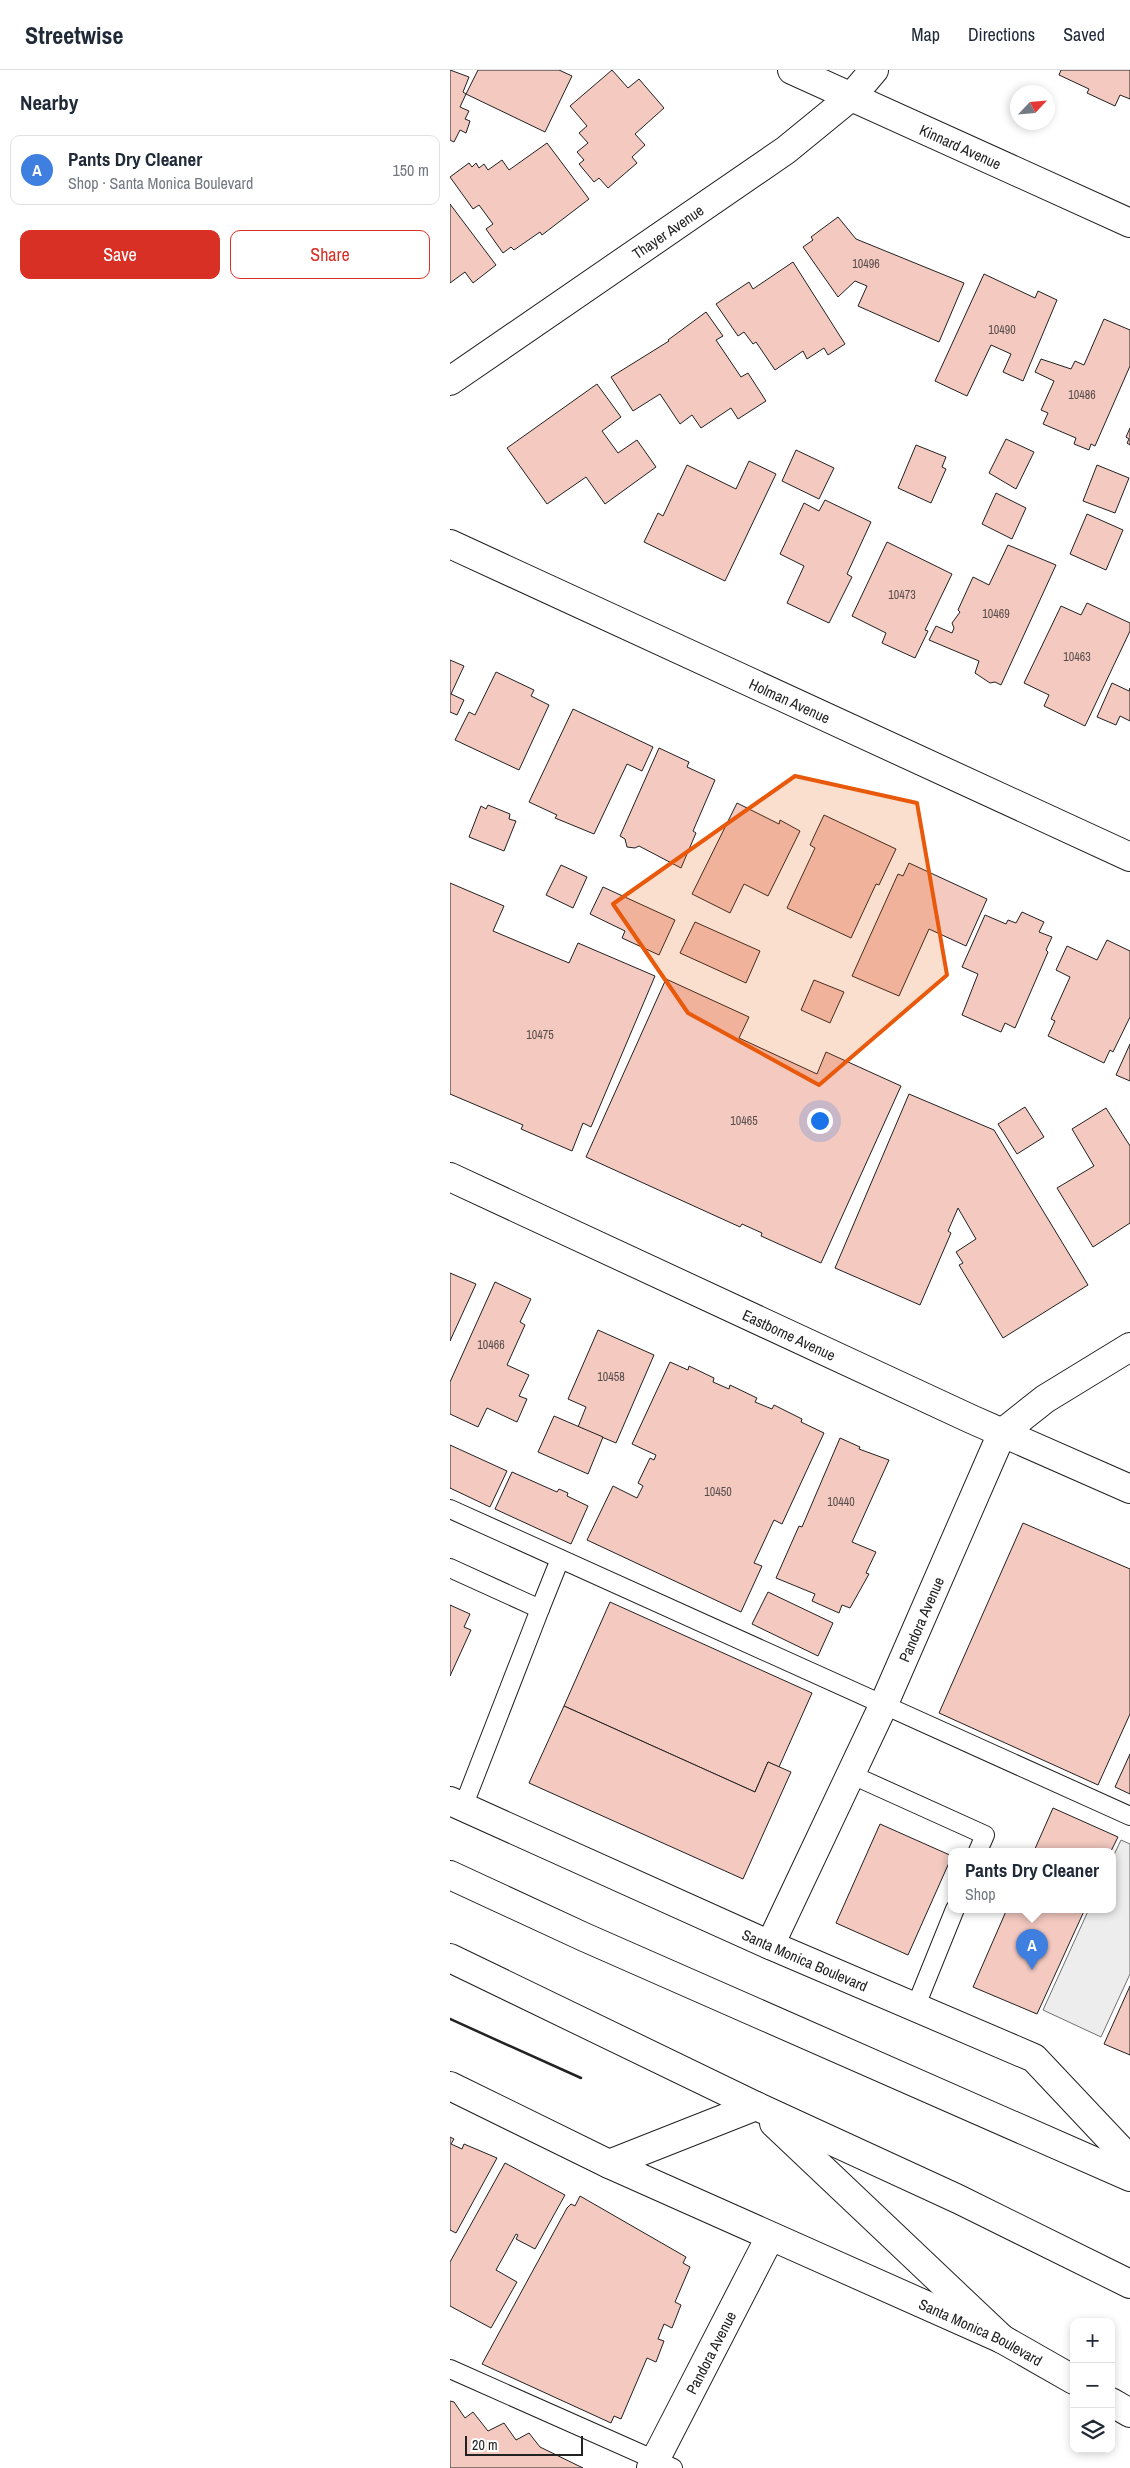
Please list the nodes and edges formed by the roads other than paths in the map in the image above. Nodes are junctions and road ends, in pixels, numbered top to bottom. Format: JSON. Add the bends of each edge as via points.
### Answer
{"nodes":[{"id":1,"x":792,"y":70,"type":"edge"},
{"id":2,"x":874,"y":70,"type":"edge"},
{"id":3,"x":852,"y":96,"type":"junction"},
{"id":4,"x":1130,"y":223,"type":"edge"},
{"id":5,"x":450,"y":381,"type":"edge"},
{"id":6,"x":450,"y":544,"type":"edge"},
{"id":7,"x":1130,"y":857,"type":"edge"},
{"id":8,"x":450,"y":1177,"type":"edge"},
{"id":9,"x":1130,"y":1348,"type":"edge"},
{"id":10,"x":1002,"y":1433,"type":"junction"},
{"id":11,"x":1130,"y":1489,"type":"edge"},
{"id":12,"x":450,"y":1509,"type":"edge"},
{"id":13,"x":560,"y":1559,"type":"junction"},
{"id":14,"x":450,"y":1568,"type":"edge"},
{"id":15,"x":540,"y":1609,"type":"junction"},
{"id":16,"x":883,"y":1706,"type":"junction"},
{"id":17,"x":850,"y":1774,"type":"junction"},
{"id":18,"x":456,"y":1804,"type":"edge"},
{"id":19,"x":1130,"y":1816,"type":"edge"},
{"id":20,"x":979,"y":1848,"type":"edge"},
{"id":21,"x":450,"y":1875,"type":"edge"},
{"id":22,"x":953,"y":1913,"type":"edge"},
{"id":23,"x":770,"y":1945,"type":"junction"},
{"id":24,"x":450,"y":1958,"type":"edge"},
{"id":25,"x":915,"y":2008,"type":"junction"},
{"id":26,"x":450,"y":2086,"type":"edge"},
{"id":27,"x":756,"y":2106,"type":"junction"},
{"id":28,"x":1130,"y":2160,"type":"edge"},
{"id":29,"x":609,"y":2164,"type":"junction"},
{"id":30,"x":1130,"y":2177,"type":"edge"},
{"id":31,"x":770,"y":2237,"type":"junction"},
{"id":32,"x":1130,"y":2284,"type":"edge"},
{"id":33,"x":1002,"y":2339,"type":"junction"},
{"id":34,"x":450,"y":2369,"type":"edge"},
{"id":35,"x":1070,"y":2378,"type":"edge"},
{"id":36,"x":1115,"y":2404,"type":"edge"},
{"id":37,"x":1130,"y":2413,"type":"edge"},
{"id":38,"x":659,"y":2465,"type":"edge"}],
"edges":[{"from":1,"to":3,"type":"street","name":"Kinnard Avenue"},
{"from":2,"to":3,"type":"street","name":"Thayer Avenue"},
{"from":3,"to":4,"type":"street","name":"Kinnard Avenue"},
{"from":3,"to":5,"type":"street","name":"Thayer Avenue","via":[[786,150]]},
{"from":6,"to":7,"type":"street","name":"Holman Avenue"},
{"from":8,"to":10,"type":"street","name":"Eastborne Avenue"},
{"from":9,"to":10,"type":"street","name":"Pandora Avenue","via":[[1045,1399]]},
{"from":10,"to":11,"type":"street","name":"Eastborne Avenue"},
{"from":10,"to":16,"type":"street","name":"Pandora Avenue"},
{"from":12,"to":13,"type":"lane"},
{"from":13,"to":15,"type":"lane"},
{"from":13,"to":16,"type":"lane"},
{"from":14,"to":15,"type":"lane"},
{"from":15,"to":18,"type":"lane"},
{"from":16,"to":17,"type":"street","name":"Pandora Avenue"},
{"from":16,"to":19,"type":"lane"},
{"from":17,"to":20,"type":"lane","via":[[984,1835]]},
{"from":17,"to":23,"type":"street","name":"Pandora Avenue"},
{"from":18,"to":23,"type":"street","name":"Santa Monica Boulevard"},
{"from":21,"to":30,"type":"street","via":[[584,1938]]},
{"from":22,"to":25,"type":"lane"},
{"from":23,"to":25,"type":"street","name":"Santa Monica Boulevard"},
{"from":24,"to":27,"type":"street"},
{"from":25,"to":28,"type":"street","name":"Santa Monica Boulevard","via":[[1034,2058]]},
{"from":26,"to":29,"type":"street","name":"Santa Monica Boulevard"},
{"from":27,"to":29,"type":"street"},
{"from":27,"to":32,"type":"street","via":[[958,2199]]},
{"from":27,"to":33,"type":"street"},
{"from":29,"to":31,"type":"street","name":"Santa Monica Boulevard"},
{"from":31,"to":33,"type":"street","name":"Santa Monica Boulevard"},
{"from":31,"to":38,"type":"street","name":"Pandora Avenue"},
{"from":33,"to":35,"type":"street","name":"Santa Monica Boulevard"},
{"from":34,"to":38,"type":"lane"},
{"from":36,"to":37,"type":"street"}]}
